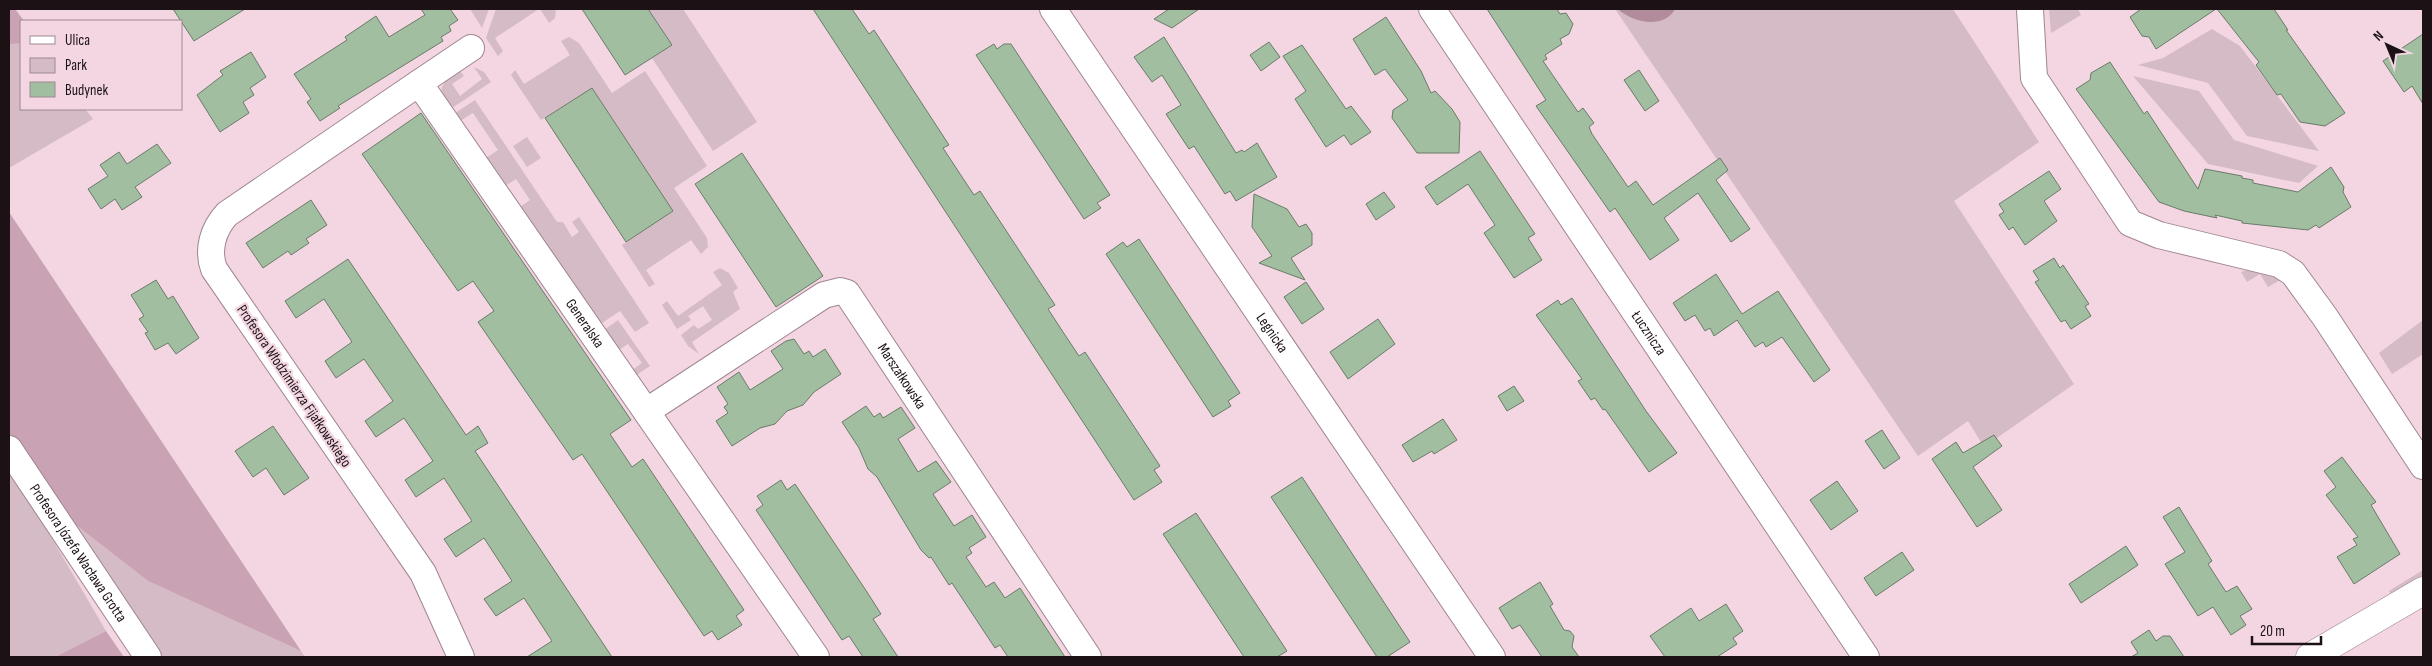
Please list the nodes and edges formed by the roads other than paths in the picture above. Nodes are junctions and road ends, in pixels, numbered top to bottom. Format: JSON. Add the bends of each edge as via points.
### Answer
{"nodes":[{"id":1,"x":1053,"y":9,"type":"edge"},
{"id":2,"x":1432,"y":9,"type":"edge"},
{"id":3,"x":2030,"y":9,"type":"edge"},
{"id":4,"x":471,"y":48,"type":"dead end"},
{"id":5,"x":419,"y":83,"type":"junction"},
{"id":6,"x":647,"y":411,"type":"junction"},
{"id":7,"x":9,"y":449,"type":"edge"},
{"id":8,"x":2423,"y":466,"type":"edge"},
{"id":9,"x":2423,"y":591,"type":"edge"},
{"id":10,"x":148,"y":657,"type":"edge"},
{"id":11,"x":461,"y":657,"type":"edge"},
{"id":12,"x":816,"y":657,"type":"edge"},
{"id":13,"x":1088,"y":657,"type":"edge"},
{"id":14,"x":1492,"y":657,"type":"edge"},
{"id":15,"x":1866,"y":657,"type":"edge"},
{"id":16,"x":2310,"y":657,"type":"edge"}],
"edges":[{"from":1,"to":14,"type":"street","name":"Legnicka"},
{"from":2,"to":15,"type":"street","name":"Łucznicza"},
{"from":3,"to":8,"type":"street","via":[[2034,78],[2130,223],[2159,235],[2279,264],[2293,273]]},
{"from":4,"to":5,"type":"street"},
{"from":5,"to":6,"type":"street","name":"Generalska"},
{"from":5,"to":11,"type":"street","name":"Profesora Włodzimierza Fijałkowskiego","via":[[227,214],[215,233],[212,262],[423,573]]},
{"from":6,"to":12,"type":"street","name":"Generalska"},
{"from":6,"to":13,"type":"street","name":"Marszałkowska","via":[[824,295],[840,290],[847,293]]},
{"from":7,"to":10,"type":"street","name":"Profesora Józefa Wacława Grotta"},
{"from":9,"to":16,"type":"street"}]}
